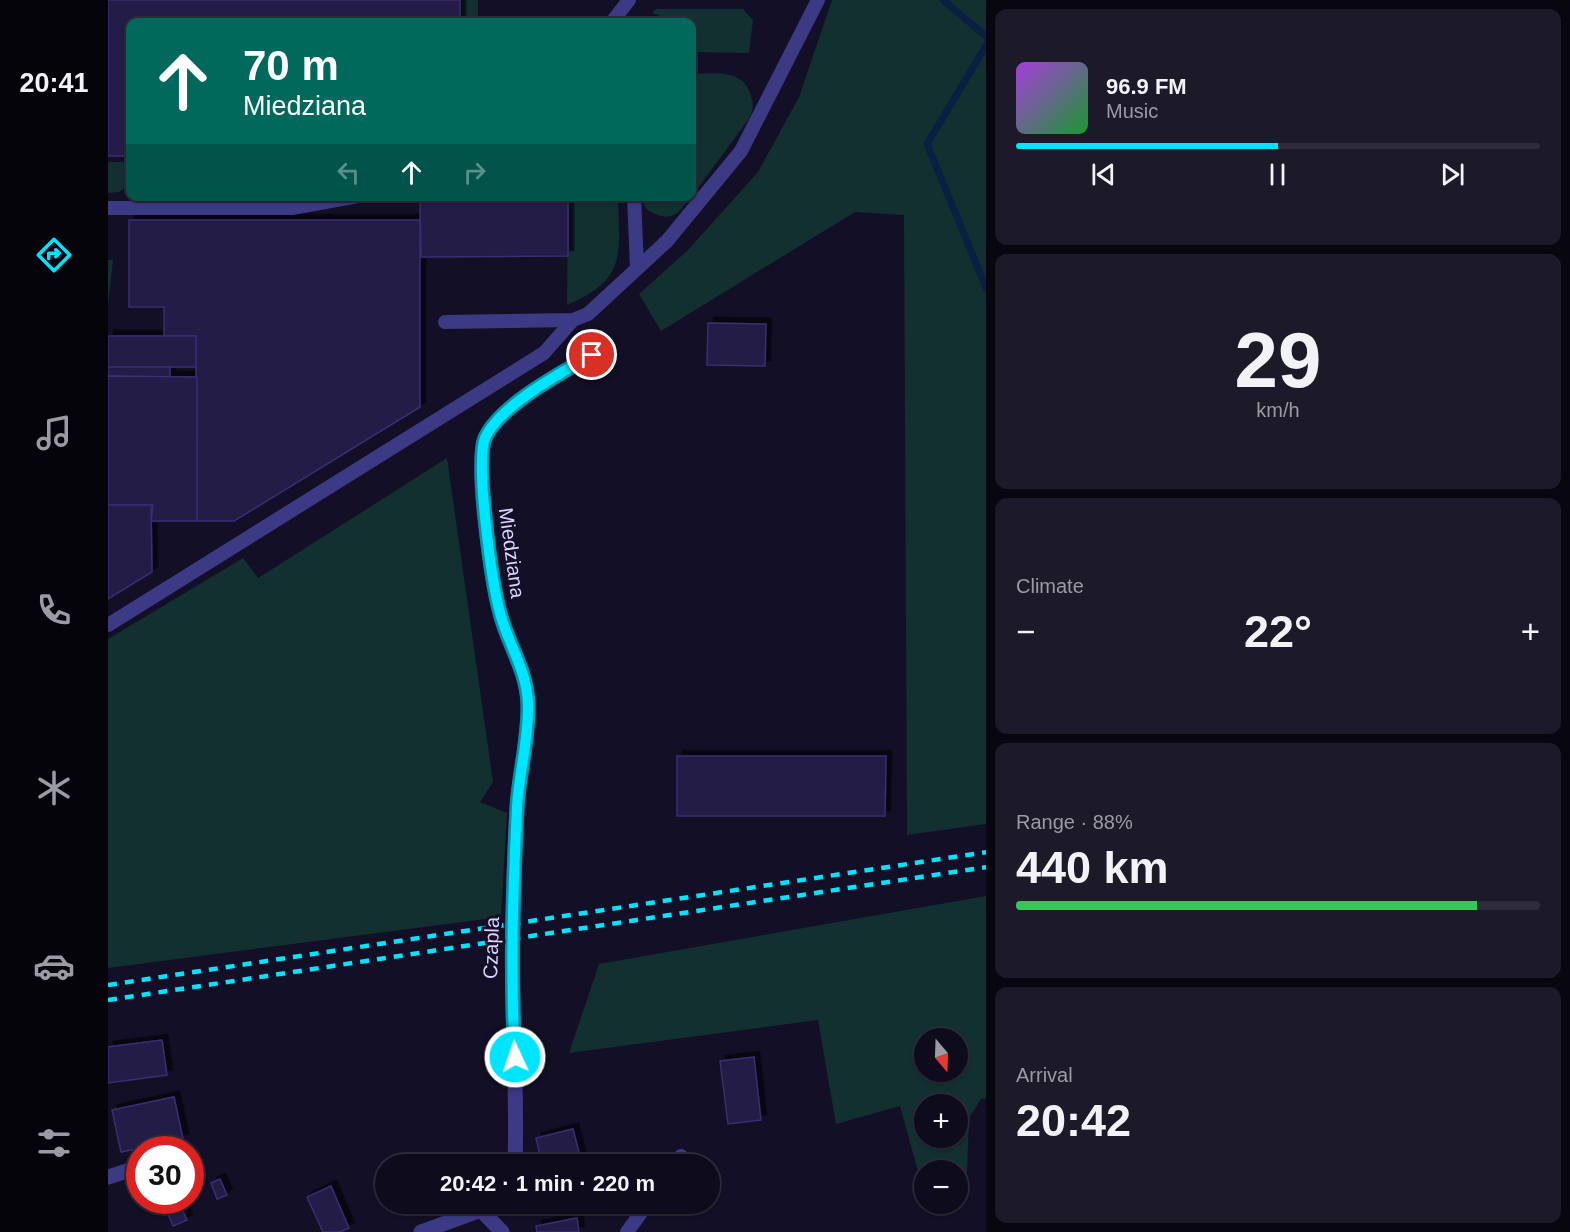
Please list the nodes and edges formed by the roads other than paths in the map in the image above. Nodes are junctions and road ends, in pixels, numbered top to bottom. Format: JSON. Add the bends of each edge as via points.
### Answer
{"nodes":[{"id":1,"x":629,"y":0,"type":"edge"},
{"id":2,"x":818,"y":0,"type":"edge"},
{"id":3,"x":615,"y":18,"type":"edge"},
{"id":4,"x":330,"y":201,"type":"edge"},
{"id":5,"x":634,"y":201,"type":"edge"},
{"id":6,"x":108,"y":208,"type":"edge"},
{"id":7,"x":637,"y":268,"type":"junction"},
{"id":8,"x":573,"y":320,"type":"junction"},
{"id":9,"x":446,"y":322,"type":"dead end"},
{"id":10,"x":592,"y":355,"type":"dead end"},
{"id":11,"x":108,"y":625,"type":"edge"},
{"id":12,"x":518,"y":805,"type":"joint"},
{"id":13,"x":515,"y":1154,"type":"edge"},
{"id":14,"x":126,"y":1171,"type":"dead end"},
{"id":15,"x":108,"y":1177,"type":"edge"},
{"id":16,"x":466,"y":1214,"type":"edge"},
{"id":17,"x":491,"y":1214,"type":"edge"},
{"id":18,"x":640,"y":1214,"type":"edge"},
{"id":19,"x":421,"y":1232,"type":"edge"},
{"id":20,"x":502,"y":1232,"type":"edge"},
{"id":21,"x":627,"y":1232,"type":"edge"}],
"edges":[{"from":1,"to":3,"type":"lane"},
{"from":2,"to":7,"type":"lane","via":[[741,152],[667,241]]},
{"from":4,"to":6,"type":"lane","via":[[292,208]]},
{"from":5,"to":7,"type":"lane"},
{"from":7,"to":8,"type":"lane","via":[[588,314]]},
{"from":8,"to":9,"type":"lane"},
{"from":8,"to":11,"type":"lane","via":[[544,352]]},
{"from":10,"to":12,"type":"street","name":"Miedziana","via":[[555,376],[510,410],[492,426],[482,452],[482,495],[500,614],[520,661],[528,703]]},
{"from":12,"to":13,"type":"street","name":"Czapla","via":[[511,989],[518,1102]]},
{"from":14,"to":15,"type":"street"},
{"from":16,"to":19,"type":"street"},
{"from":17,"to":20,"type":"street"},
{"from":18,"to":21,"type":"lane"}]}
